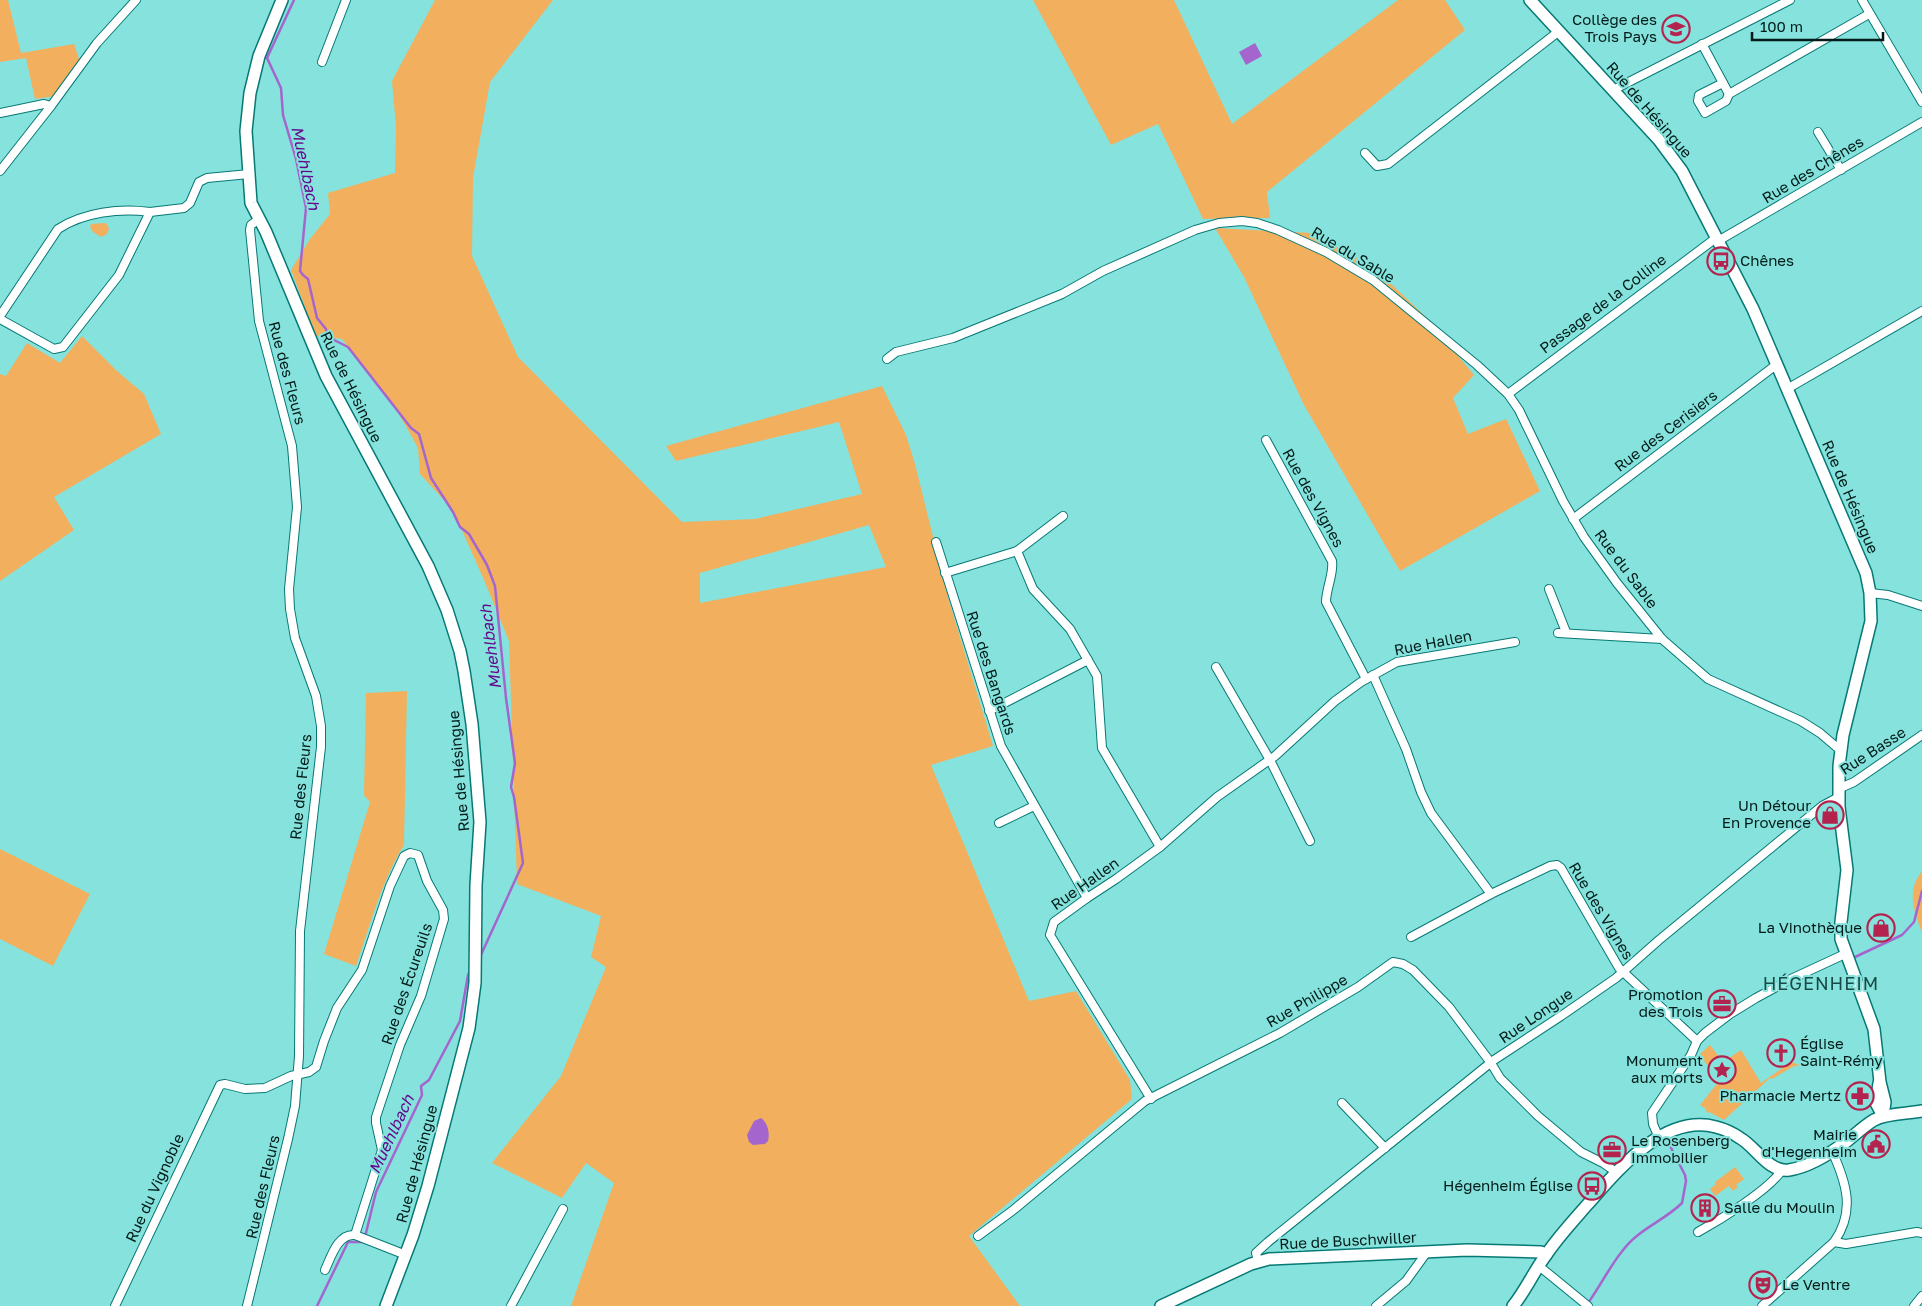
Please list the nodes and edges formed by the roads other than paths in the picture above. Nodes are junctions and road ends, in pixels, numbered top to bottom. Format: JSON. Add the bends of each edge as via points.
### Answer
{"nodes":[{"id":1,"x":136,"y":0,"type":"edge"},
{"id":2,"x":282,"y":0,"type":"edge"},
{"id":3,"x":346,"y":0,"type":"edge"},
{"id":4,"x":1530,"y":0,"type":"edge"},
{"id":5,"x":1790,"y":0,"type":"edge"},
{"id":6,"x":1862,"y":0,"type":"edge"},
{"id":7,"x":1869,"y":14,"type":"junction"},
{"id":8,"x":1558,"y":32,"type":"junction"},
{"id":9,"x":1702,"y":44,"type":"junction"},
{"id":10,"x":322,"y":62,"type":"dead end"},
{"id":11,"x":1723,"y":83,"type":"junction"},
{"id":12,"x":1613,"y":90,"type":"junction"},
{"id":13,"x":1729,"y":94,"type":"junction"},
{"id":14,"x":1922,"y":102,"type":"edge"},
{"id":15,"x":51,"y":106,"type":"junction"},
{"id":16,"x":0,"y":113,"type":"edge"},
{"id":17,"x":1922,"y":122,"type":"edge"},
{"id":18,"x":1818,"y":132,"type":"dead end"},
{"id":19,"x":1365,"y":153,"type":"dead end"},
{"id":20,"x":1841,"y":170,"type":"junction"},
{"id":21,"x":0,"y":171,"type":"edge"},
{"id":22,"x":249,"y":174,"type":"junction"},
{"id":23,"x":150,"y":212,"type":"junction"},
{"id":24,"x":259,"y":219,"type":"junction"},
{"id":25,"x":1717,"y":240,"type":"junction"},
{"id":26,"x":1922,"y":311,"type":"edge"},
{"id":27,"x":0,"y":317,"type":"edge"},
{"id":28,"x":887,"y":359,"type":"dead end"},
{"id":29,"x":1776,"y":364,"type":"junction"},
{"id":30,"x":1787,"y":389,"type":"junction"},
{"id":31,"x":1508,"y":394,"type":"junction"},
{"id":32,"x":1266,"y":440,"type":"dead end"},
{"id":33,"x":1063,"y":516,"type":"dead end"},
{"id":34,"x":1573,"y":519,"type":"junction"},
{"id":35,"x":936,"y":542,"type":"dead end"},
{"id":36,"x":1018,"y":551,"type":"junction"},
{"id":37,"x":945,"y":573,"type":"junction"},
{"id":38,"x":1549,"y":589,"type":"dead end"},
{"id":39,"x":1870,"y":593,"type":"junction"},
{"id":40,"x":1922,"y":606,"type":"edge"},
{"id":41,"x":1662,"y":639,"type":"junction"},
{"id":42,"x":1515,"y":642,"type":"dead end"},
{"id":43,"x":1088,"y":660,"type":"junction"},
{"id":44,"x":1216,"y":666,"type":"dead end"},
{"id":45,"x":1370,"y":677,"type":"junction"},
{"id":46,"x":989,"y":711,"type":"junction"},
{"id":47,"x":1922,"y":735,"type":"edge"},
{"id":48,"x":1840,"y":750,"type":"junction"},
{"id":49,"x":1270,"y":760,"type":"junction"},
{"id":50,"x":1838,"y":793,"type":"junction"},
{"id":51,"x":1034,"y":806,"type":"junction"},
{"id":52,"x":999,"y":823,"type":"dead end"},
{"id":53,"x":1310,"y":841,"type":"dead end"},
{"id":54,"x":1160,"y":847,"type":"junction"},
{"id":55,"x":1491,"y":894,"type":"junction"},
{"id":56,"x":1087,"y":898,"type":"junction"},
{"id":57,"x":1411,"y":937,"type":"dead end"},
{"id":58,"x":1845,"y":954,"type":"junction"},
{"id":59,"x":1622,"y":972,"type":"junction"},
{"id":60,"x":1697,"y":1042,"type":"junction"},
{"id":61,"x":1492,"y":1063,"type":"junction"},
{"id":62,"x":298,"y":1074,"type":"junction"},
{"id":63,"x":1150,"y":1099,"type":"junction"},
{"id":64,"x":1342,"y":1103,"type":"dead end"},
{"id":65,"x":1922,"y":1112,"type":"edge"},
{"id":66,"x":1883,"y":1116,"type":"junction"},
{"id":67,"x":1659,"y":1138,"type":"junction"},
{"id":68,"x":1385,"y":1148,"type":"junction"},
{"id":69,"x":1832,"y":1150,"type":"junction"},
{"id":70,"x":1782,"y":1170,"type":"junction"},
{"id":71,"x":1616,"y":1172,"type":"junction"},
{"id":72,"x":563,"y":1210,"type":"dead end"},
{"id":73,"x":1698,"y":1232,"type":"dead end"},
{"id":74,"x":1922,"y":1233,"type":"edge"},
{"id":75,"x":357,"y":1236,"type":"junction"},
{"id":76,"x":978,"y":1236,"type":"dead end"},
{"id":77,"x":1834,"y":1242,"type":"junction"},
{"id":78,"x":1427,"y":1252,"type":"junction"},
{"id":79,"x":406,"y":1255,"type":"junction"},
{"id":80,"x":1546,"y":1255,"type":"junction"},
{"id":81,"x":1258,"y":1261,"type":"junction"},
{"id":82,"x":1539,"y":1266,"type":"junction"},
{"id":83,"x":325,"y":1270,"type":"dead end"},
{"id":84,"x":1922,"y":1296,"type":"edge"},
{"id":85,"x":1586,"y":1304,"type":"edge"},
{"id":86,"x":115,"y":1306,"type":"edge"},
{"id":87,"x":247,"y":1306,"type":"edge"},
{"id":88,"x":386,"y":1306,"type":"edge"},
{"id":89,"x":511,"y":1306,"type":"edge"},
{"id":90,"x":1162,"y":1306,"type":"edge"},
{"id":91,"x":1376,"y":1306,"type":"edge"},
{"id":92,"x":1513,"y":1306,"type":"edge"},
{"id":93,"x":1762,"y":1306,"type":"edge"},
{"id":94,"x":1914,"y":1306,"type":"edge"}],
"edges":[{"from":1,"to":15,"type":"street","via":[[97,42]]},
{"from":2,"to":22,"type":"street","via":[[259,56],[250,93],[246,131]]},
{"from":3,"to":10,"type":"street"},
{"from":4,"to":8,"type":"street","name":"Rue de Hésingue"},
{"from":5,"to":9,"type":"street"},
{"from":6,"to":7,"type":"street"},
{"from":7,"to":13,"type":"street"},
{"from":7,"to":14,"type":"street"},
{"from":8,"to":12,"type":"street","name":"Rue de Hésingue"},
{"from":8,"to":19,"type":"street","via":[[1388,164],[1377,166]]},
{"from":9,"to":11,"type":"street"},
{"from":9,"to":12,"type":"street"},
{"from":11,"to":13,"type":"street"},
{"from":11,"to":13,"type":"street","via":[[1699,95],[1698,101],[1705,113],[1726,101]]},
{"from":12,"to":25,"type":"street","name":"Rue de Hésingue","via":[[1672,156]]},
{"from":15,"to":16,"type":"street","via":[[44,104]]},
{"from":15,"to":21,"type":"street"},
{"from":17,"to":20,"type":"street","name":"Rue des Chênes"},
{"from":18,"to":20,"type":"street"},
{"from":20,"to":25,"type":"street","name":"Rue des Chênes"},
{"from":22,"to":23,"type":"street","via":[[207,178],[199,182],[190,203],[184,208]]},
{"from":22,"to":24,"type":"street","via":[[251,203]]},
{"from":23,"to":27,"type":"street","via":[[98,214],[69,222],[58,229]]},
{"from":23,"to":27,"type":"street","via":[[119,275],[63,347],[54,349]]},
{"from":24,"to":62,"type":"street","name":"Rue des Fleurs","via":[[250,230],[257,313],[295,466],[296,522],[290,609],[295,638],[316,696],[321,726],[300,931]]},
{"from":24,"to":79,"type":"street","name":"Rue de Hésingue","via":[[334,392],[435,580],[460,651],[472,724],[480,807],[473,1005],[428,1186]]},
{"from":25,"to":29,"type":"street","name":"Rue de Hésingue","via":[[1753,309]]},
{"from":25,"to":31,"type":"street","name":"Passage de la Colline"},
{"from":26,"to":30,"type":"street"},
{"from":28,"to":31,"type":"street","name":"Rue du Sable","via":[[896,352],[953,338],[1062,294],[1103,271],[1195,230],[1242,221],[1287,234],[1326,252],[1373,280]]},
{"from":29,"to":30,"type":"street","name":"Rue de Hésingue"},
{"from":29,"to":34,"type":"street","name":"Rue des Cerisiers"},
{"from":30,"to":39,"type":"street","name":"Rue de Hésingue","via":[[1857,550]]},
{"from":31,"to":34,"type":"street","name":"Rue du Sable"},
{"from":32,"to":45,"type":"street","name":"Rue des Vignes","via":[[1332,561],[1326,602]]},
{"from":33,"to":36,"type":"street"},
{"from":34,"to":41,"type":"street","name":"Rue du Sable","via":[[1617,584]]},
{"from":35,"to":37,"type":"street","name":"Rue des Bangards"},
{"from":36,"to":37,"type":"street"},
{"from":36,"to":43,"type":"street","via":[[1033,589],[1070,629]]},
{"from":37,"to":46,"type":"street","name":"Rue des Bangards"},
{"from":38,"to":41,"type":"street","via":[[1562,632]]},
{"from":39,"to":40,"type":"street"},
{"from":39,"to":48,"type":"street","name":"Rue de Hésingue","via":[[1871,621]]},
{"from":41,"to":48,"type":"street","name":"Rue du Sable","via":[[1708,679],[1801,721]]},
{"from":42,"to":45,"type":"street","name":"Rue Hallen","via":[[1397,662]]},
{"from":43,"to":46,"type":"street"},
{"from":43,"to":54,"type":"street","via":[[1098,676],[1102,748]]},
{"from":44,"to":49,"type":"street"},
{"from":45,"to":49,"type":"street","name":"Rue Hallen","via":[[1335,700]]},
{"from":45,"to":55,"type":"street","name":"Rue des Vignes","via":[[1406,749],[1431,813]]},
{"from":46,"to":51,"type":"street","name":"Rue des Bangards","via":[[1000,746]]},
{"from":47,"to":50,"type":"street","name":"Rue Basse"},
{"from":48,"to":50,"type":"street","name":"Rue de Hésingue"},
{"from":49,"to":53,"type":"street"},
{"from":49,"to":54,"type":"street","name":"Rue Hallen","via":[[1217,797]]},
{"from":50,"to":58,"type":"street","name":"Rue de Hésingue","via":[[1847,870],[1841,922]]},
{"from":50,"to":59,"type":"street","name":"Rue Longue"},
{"from":51,"to":52,"type":"street"},
{"from":51,"to":56,"type":"street","name":"Rue des Bangards"},
{"from":54,"to":56,"type":"street","name":"Rue Hallen"},
{"from":55,"to":57,"type":"street","name":"Rue des Vignes"},
{"from":55,"to":59,"type":"street","name":"Rue des Vignes","via":[[1557,865]]},
{"from":56,"to":63,"type":"street","name":"Rue Hallen","via":[[1054,922],[1050,935]]},
{"from":58,"to":60,"type":"street","via":[[1756,998],[1730,1014]]},
{"from":58,"to":66,"type":"street","name":"Rue de Hésingue","via":[[1871,1018],[1885,1102]]},
{"from":59,"to":60,"type":"street","name":"Rue des Vignes"},
{"from":59,"to":61,"type":"street","name":"Rue Longue"},
{"from":60,"to":67,"type":"street","via":[[1652,1113]]},
{"from":61,"to":63,"type":"street","name":"Rue Philippe","via":[[1449,1007],[1413,970],[1393,962],[1358,987],[1280,1033]]},
{"from":61,"to":68,"type":"street","name":"Rue Longue"},
{"from":61,"to":71,"type":"street","name":"Rue Philippe","via":[[1500,1078],[1561,1137]]},
{"from":62,"to":75,"type":"street","name":"Rue des Écureuils","via":[[316,1067],[337,1008],[362,970],[401,860],[406,854],[418,855],[444,919],[423,989],[376,1117],[382,1150]]},
{"from":62,"to":86,"type":"street","name":"Rue du Vignoble","via":[[261,1088],[245,1089],[222,1084],[217,1089]]},
{"from":62,"to":87,"type":"street","name":"Rue des Fleurs","via":[[293,1120]]},
{"from":63,"to":76,"type":"street","name":"Rue Philippe"},
{"from":64,"to":68,"type":"street"},
{"from":65,"to":66,"type":"street"},
{"from":66,"to":69,"type":"street"},
{"from":67,"to":70,"type":"street","via":[[1689,1125],[1719,1127],[1741,1138],[1774,1167]]},
{"from":67,"to":71,"type":"street"},
{"from":68,"to":81,"type":"street","name":"Rue Longue","via":[[1268,1242],[1256,1253]]},
{"from":69,"to":70,"type":"street","via":[[1798,1168]]},
{"from":69,"to":77,"type":"street","via":[[1843,1176],[1848,1208],[1841,1232]]},
{"from":70,"to":73,"type":"street","via":[[1717,1222]]},
{"from":71,"to":80,"type":"street"},
{"from":72,"to":89,"type":"street"},
{"from":74,"to":77,"type":"street","via":[[1846,1244]]},
{"from":75,"to":79,"type":"street"},
{"from":75,"to":83,"type":"street","via":[[346,1235],[343,1238]]},
{"from":77,"to":93,"type":"street"},
{"from":78,"to":80,"type":"street","name":"Rue de Buschwiller","via":[[1488,1249],[1535,1251]]},
{"from":78,"to":81,"type":"street","name":"Rue de Buschwiller"},
{"from":78,"to":91,"type":"street","via":[[1406,1281]]},
{"from":79,"to":88,"type":"street","name":"Rue de Hésingue"},
{"from":80,"to":82,"type":"street"},
{"from":81,"to":90,"type":"street","name":"Rue de Buschwiller"},
{"from":82,"to":85,"type":"street"},
{"from":82,"to":92,"type":"street"},
{"from":84,"to":94,"type":"street"}]}
